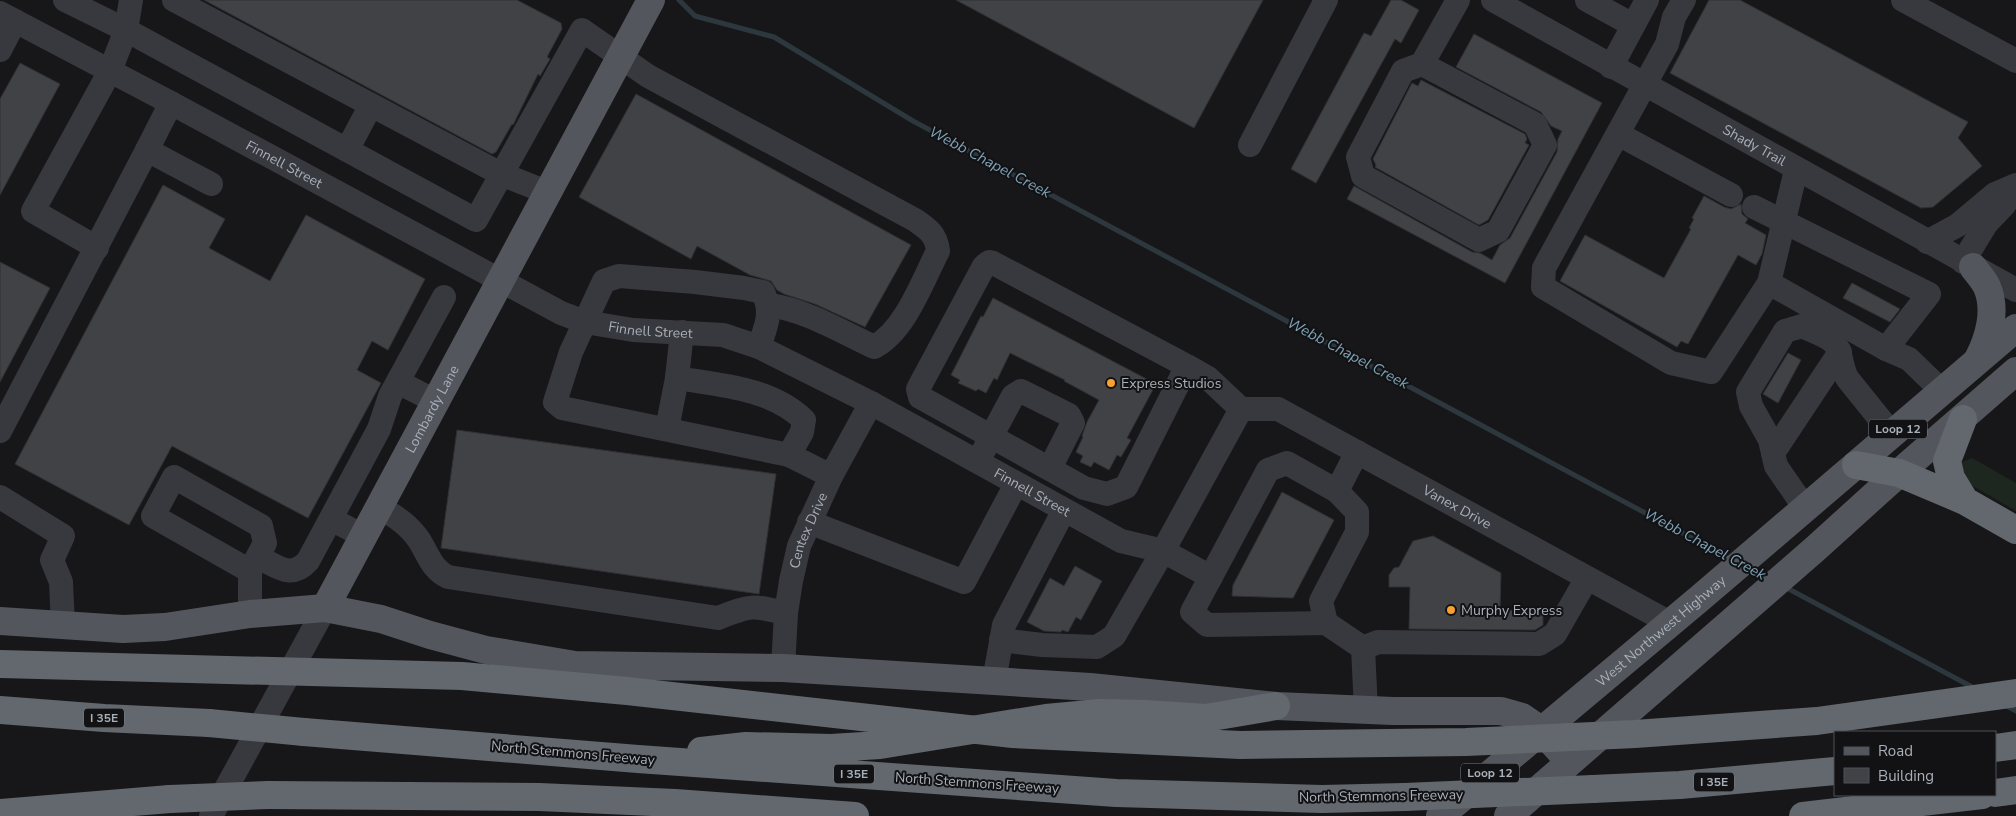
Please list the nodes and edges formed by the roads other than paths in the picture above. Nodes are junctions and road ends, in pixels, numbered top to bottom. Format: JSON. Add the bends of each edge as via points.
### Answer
{"nodes":[{"id":1,"x":65,"y":0,"type":"edge"},
{"id":2,"x":131,"y":0,"type":"edge"},
{"id":3,"x":174,"y":0,"type":"edge"},
{"id":4,"x":651,"y":0,"type":"edge"},
{"id":5,"x":1326,"y":0,"type":"edge"},
{"id":6,"x":1458,"y":0,"type":"edge"},
{"id":7,"x":1493,"y":0,"type":"edge"},
{"id":8,"x":1587,"y":0,"type":"edge"},
{"id":9,"x":1646,"y":0,"type":"edge"},
{"id":10,"x":1684,"y":0,"type":"edge"},
{"id":11,"x":1903,"y":0,"type":"edge"},
{"id":12,"x":8,"y":17,"type":"edge"},
{"id":13,"x":1633,"y":25,"type":"junction"},
{"id":14,"x":126,"y":30,"type":"junction"},
{"id":15,"x":0,"y":50,"type":"edge"},
{"id":16,"x":621,"y":56,"type":"junction"},
{"id":17,"x":2016,"y":61,"type":"edge"},
{"id":18,"x":1422,"y":64,"type":"junction"},
{"id":19,"x":1611,"y":67,"type":"junction"},
{"id":20,"x":110,"y":71,"type":"junction"},
{"id":21,"x":1646,"y":86,"type":"junction"},
{"id":22,"x":171,"y":103,"type":"junction"},
{"id":23,"x":371,"y":105,"type":"junction"},
{"id":24,"x":1618,"y":134,"type":"junction"},
{"id":25,"x":1250,"y":145,"type":"dead end"},
{"id":26,"x":147,"y":150,"type":"junction"},
{"id":27,"x":347,"y":150,"type":"junction"},
{"id":28,"x":1796,"y":170,"type":"junction"},
{"id":29,"x":501,"y":174,"type":"junction"},
{"id":30,"x":211,"y":184,"type":"dead end"},
{"id":31,"x":2016,"y":186,"type":"edge"},
{"id":32,"x":549,"y":193,"type":"junction"},
{"id":33,"x":1731,"y":195,"type":"dead end"},
{"id":34,"x":1754,"y":207,"type":"dead end"},
{"id":35,"x":1783,"y":222,"type":"junction"},
{"id":36,"x":1927,"y":242,"type":"junction"},
{"id":37,"x":97,"y":248,"type":"junction"},
{"id":38,"x":1968,"y":265,"type":"junction"},
{"id":39,"x":502,"y":281,"type":"junction"},
{"id":40,"x":1769,"y":283,"type":"junction"},
{"id":41,"x":2016,"y":290,"type":"edge"},
{"id":42,"x":444,"y":297,"type":"dead end"},
{"id":43,"x":769,"y":305,"type":"junction"},
{"id":44,"x":585,"y":322,"type":"junction"},
{"id":45,"x":2016,"y":328,"type":"edge"},
{"id":46,"x":682,"y":332,"type":"junction"},
{"id":47,"x":759,"y":347,"type":"junction"},
{"id":48,"x":1886,"y":349,"type":"junction"},
{"id":49,"x":1840,"y":352,"type":"junction"},
{"id":50,"x":1976,"y":362,"type":"junction"},
{"id":51,"x":1187,"y":366,"type":"junction"},
{"id":52,"x":2016,"y":371,"type":"edge"},
{"id":53,"x":677,"y":378,"type":"junction"},
{"id":54,"x":398,"y":382,"type":"junction"},
{"id":55,"x":1942,"y":391,"type":"junction"},
{"id":56,"x":436,"y":402,"type":"junction"},
{"id":57,"x":870,"y":403,"type":"junction"},
{"id":58,"x":1241,"y":409,"type":"junction"},
{"id":59,"x":1963,"y":419,"type":"junction"},
{"id":60,"x":667,"y":429,"type":"junction"},
{"id":61,"x":0,"y":431,"type":"edge"},
{"id":62,"x":1892,"y":434,"type":"junction"},
{"id":63,"x":991,"y":436,"type":"junction"},
{"id":64,"x":1357,"y":452,"type":"junction"},
{"id":65,"x":1773,"y":453,"type":"junction"},
{"id":66,"x":790,"y":455,"type":"junction"},
{"id":67,"x":978,"y":462,"type":"junction"},
{"id":68,"x":1856,"y":465,"type":"junction"},
{"id":69,"x":1050,"y":468,"type":"junction"},
{"id":70,"x":1899,"y":473,"type":"junction"},
{"id":71,"x":831,"y":476,"type":"junction"},
{"id":72,"x":1016,"y":484,"type":"junction"},
{"id":73,"x":1337,"y":490,"type":"junction"},
{"id":74,"x":0,"y":497,"type":"edge"},
{"id":75,"x":1965,"y":501,"type":"junction"},
{"id":76,"x":379,"y":507,"type":"junction"},
{"id":77,"x":1805,"y":508,"type":"junction"},
{"id":78,"x":1064,"y":510,"type":"junction"},
{"id":79,"x":331,"y":519,"type":"junction"},
{"id":80,"x":809,"y":522,"type":"junction"},
{"id":81,"x":2016,"y":530,"type":"edge"},
{"id":82,"x":363,"y":536,"type":"junction"},
{"id":83,"x":1163,"y":551,"type":"junction"},
{"id":84,"x":347,"y":566,"type":"junction"},
{"id":85,"x":1211,"y":577,"type":"junction"},
{"id":86,"x":1587,"y":578,"type":"junction"},
{"id":87,"x":325,"y":608,"type":"junction"},
{"id":88,"x":786,"y":613,"type":"junction"},
{"id":89,"x":250,"y":614,"type":"junction"},
{"id":90,"x":381,"y":619,"type":"junction"},
{"id":91,"x":0,"y":621,"type":"edge"},
{"id":92,"x":1326,"y":623,"type":"junction"},
{"id":93,"x":1670,"y":623,"type":"junction"},
{"id":94,"x":63,"y":625,"type":"junction"},
{"id":95,"x":1001,"y":640,"type":"junction"},
{"id":96,"x":1363,"y":648,"type":"junction"},
{"id":97,"x":0,"y":664,"type":"edge"},
{"id":98,"x":783,"y":668,"type":"junction"},
{"id":99,"x":994,"y":681,"type":"junction"},
{"id":100,"x":2016,"y":693,"type":"edge"},
{"id":101,"x":1276,"y":706,"type":"junction"},
{"id":102,"x":0,"y":710,"type":"edge"},
{"id":103,"x":1366,"y":710,"type":"junction"},
{"id":104,"x":1541,"y":730,"type":"junction"},
{"id":105,"x":2016,"y":745,"type":"edge"},
{"id":106,"x":1996,"y":748,"type":"edge"},
{"id":107,"x":638,"y":759,"type":"junction"},
{"id":108,"x":1569,"y":761,"type":"junction"},
{"id":109,"x":1834,"y":771,"type":"edge"},
{"id":110,"x":2016,"y":790,"type":"edge"},
{"id":111,"x":1996,"y":793,"type":"edge"},
{"id":112,"x":1974,"y":796,"type":"edge"},
{"id":113,"x":0,"y":813,"type":"edge"},
{"id":114,"x":211,"y":816,"type":"edge"},
{"id":115,"x":855,"y":816,"type":"edge"},
{"id":116,"x":1440,"y":816,"type":"edge"},
{"id":117,"x":1508,"y":816,"type":"edge"},
{"id":118,"x":1804,"y":816,"type":"edge"}],
"edges":[{"from":1,"to":14,"type":"street"},
{"from":2,"to":14,"type":"street"},
{"from":3,"to":23,"type":"street"},
{"from":4,"to":16,"type":"main road","name":"Lombardy Lane"},
{"from":5,"to":25,"type":"street"},
{"from":6,"to":18,"type":"street"},
{"from":7,"to":19,"type":"street","name":"Shady Trail"},
{"from":8,"to":13,"type":"street"},
{"from":9,"to":13,"type":"street"},
{"from":10,"to":21,"type":"street"},
{"from":11,"to":17,"type":"street"},
{"from":12,"to":15,"type":"street"},
{"from":12,"to":20,"type":"street","name":"Finnell Street"},
{"from":13,"to":19,"type":"street"},
{"from":14,"to":20,"type":"street"},
{"from":14,"to":27,"type":"street"},
{"from":16,"to":29,"type":"street","via":[[582,30]]},
{"from":16,"to":32,"type":"main road","name":"Lombardy Lane"},
{"from":16,"to":43,"type":"street","via":[[648,76],[915,220],[931,230],[937,240],[938,252],[902,322],[886,341],[874,347],[809,316]]},
{"from":18,"to":18,"type":"street","via":[[1403,71],[1358,157],[1363,176],[1480,240],[1498,231],[1545,145],[1535,124]]},
{"from":19,"to":21,"type":"street","name":"Shady Trail"},
{"from":20,"to":22,"type":"street","name":"Finnell Street"},
{"from":20,"to":37,"type":"street","via":[[32,211]]},
{"from":21,"to":24,"type":"street"},
{"from":21,"to":28,"type":"street","name":"Shady Trail"},
{"from":22,"to":26,"type":"street"},
{"from":22,"to":39,"type":"street","name":"Finnell Street"},
{"from":23,"to":27,"type":"street"},
{"from":23,"to":29,"type":"street"},
{"from":24,"to":33,"type":"street"},
{"from":24,"to":40,"type":"street","via":[[1544,268],[1544,287],[1671,363],[1711,372]]},
{"from":26,"to":30,"type":"street"},
{"from":26,"to":37,"type":"street"},
{"from":27,"to":29,"type":"street","via":[[476,220]]},
{"from":28,"to":35,"type":"street"},
{"from":28,"to":36,"type":"street","name":"Shady Trail"},
{"from":29,"to":32,"type":"street"},
{"from":31,"to":36,"type":"street","via":[[1995,194],[1958,226]]},
{"from":31,"to":38,"type":"street","via":[[2004,206],[1986,224]]},
{"from":32,"to":39,"type":"main road","name":"Lombardy Lane"},
{"from":34,"to":35,"type":"street"},
{"from":35,"to":40,"type":"street"},
{"from":35,"to":48,"type":"street","via":[[1929,294]]},
{"from":36,"to":38,"type":"street","name":"Shady Trail"},
{"from":37,"to":61,"type":"street"},
{"from":38,"to":41,"type":"street","name":"Shady Trail"},
{"from":38,"to":50,"type":"main road","via":[[1986,286],[1990,298],[1991,322],[1986,345]]},
{"from":39,"to":44,"type":"street","name":"Finnell Street","via":[[561,313]]},
{"from":39,"to":56,"type":"main road","name":"Lombardy Lane"},
{"from":40,"to":48,"type":"street"},
{"from":42,"to":54,"type":"street"},
{"from":43,"to":44,"type":"street","via":[[763,292],[744,288],[619,276],[604,281]]},
{"from":43,"to":47,"type":"street"},
{"from":44,"to":46,"type":"street","name":"Finnell Street","via":[[632,330]]},
{"from":44,"to":60,"type":"street","via":[[571,352],[555,402],[562,408]]},
{"from":45,"to":50,"type":"main road","name":"West Northwest Highway","number":"Loop 12"},
{"from":46,"to":47,"type":"street","name":"Finnell Street","via":[[723,335]]},
{"from":46,"to":53,"type":"street"},
{"from":47,"to":57,"type":"street","name":"Finnell Street"},
{"from":48,"to":55,"type":"street","via":[[1909,359]]},
{"from":49,"to":62,"type":"street","via":[[1847,378]]},
{"from":49,"to":65,"type":"street"},
{"from":49,"to":65,"type":"street","via":[[1834,341],[1802,326],[1785,331],[1748,392],[1751,406],[1770,440]]},
{"from":50,"to":55,"type":"main road","name":"West Northwest Highway","number":"Loop 12"},
{"from":51,"to":58,"type":"street","via":[[1208,378]]},
{"from":51,"to":63,"type":"street","via":[[988,262],[918,393]]},
{"from":51,"to":69,"type":"street","via":[[1126,487],[1107,494],[1084,488]]},
{"from":52,"to":59,"type":"main road","number":"Loop 12"},
{"from":53,"to":60,"type":"street"},
{"from":53,"to":66,"type":"street","via":[[741,388],[793,410],[804,420],[802,432]]},
{"from":54,"to":56,"type":"street"},
{"from":54,"to":79,"type":"street","via":[[379,429]]},
{"from":55,"to":62,"type":"main road","name":"West Northwest Highway","number":"Loop 12"},
{"from":56,"to":76,"type":"main road","name":"Lombardy Lane"},
{"from":57,"to":67,"type":"street","name":"Finnell Street"},
{"from":57,"to":71,"type":"street","name":"Centex Drive"},
{"from":58,"to":64,"type":"street","name":"Vanex Drive","via":[[1278,409]]},
{"from":58,"to":83,"type":"street"},
{"from":59,"to":70,"type":"main road","number":"Loop 12"},
{"from":59,"to":75,"type":"highway","via":[[1947,462],[1951,478]]},
{"from":60,"to":66,"type":"street"},
{"from":62,"to":68,"type":"main road","name":"West Northwest Highway","number":"Loop 12"},
{"from":63,"to":67,"type":"street"},
{"from":63,"to":69,"type":"street"},
{"from":63,"to":69,"type":"street","via":[[1013,396],[1021,391],[1069,415],[1073,423]]},
{"from":64,"to":73,"type":"street"},
{"from":64,"to":86,"type":"street","name":"Vanex Drive"},
{"from":65,"to":77,"type":"street","via":[[1776,466]]},
{"from":66,"to":71,"type":"street"},
{"from":67,"to":72,"type":"street","name":"Finnell Street"},
{"from":68,"to":70,"type":"highway"},
{"from":68,"to":77,"type":"main road","name":"West Northwest Highway","number":"Loop 12"},
{"from":70,"to":75,"type":"highway"},
{"from":70,"to":108,"type":"main road","number":"Loop 12"},
{"from":71,"to":80,"type":"street","name":"Centex Drive"},
{"from":72,"to":78,"type":"street","name":"Finnell Street"},
{"from":72,"to":80,"type":"street","via":[[964,582]]},
{"from":73,"to":85,"type":"street","via":[[1287,463],[1268,470]]},
{"from":73,"to":92,"type":"street","via":[[1357,512],[1357,532],[1321,602]]},
{"from":74,"to":94,"type":"street","via":[[63,536],[52,560],[61,582]]},
{"from":75,"to":81,"type":"highway"},
{"from":76,"to":82,"type":"main road","name":"Lombardy Lane"},
{"from":76,"to":88,"type":"street","via":[[409,528],[432,565],[448,578],[718,618],[747,606]]},
{"from":77,"to":93,"type":"main road","name":"West Northwest Highway","number":"Loop 12"},
{"from":78,"to":83,"type":"street","name":"Finnell Street","via":[[1121,541]]},
{"from":78,"to":95,"type":"street","via":[[1004,625]]},
{"from":79,"to":82,"type":"street"},
{"from":79,"to":89,"type":"street","via":[[301,568],[287,571],[254,564]]},
{"from":80,"to":88,"type":"street","name":"Centex Drive","via":[[790,581]]},
{"from":82,"to":84,"type":"main road","name":"Lombardy Lane"},
{"from":83,"to":85,"type":"street","name":"Finnell Street"},
{"from":83,"to":95,"type":"street","via":[[1114,636],[1097,647]]},
{"from":84,"to":87,"type":"main road","name":"Lombardy Lane"},
{"from":84,"to":90,"type":"main road","via":[[353,587],[364,605]]},
{"from":85,"to":92,"type":"street","via":[[1192,612],[1207,625]]},
{"from":86,"to":93,"type":"street","name":"Vanex Drive"},
{"from":86,"to":96,"type":"street","via":[[1555,634],[1539,644],[1378,642]]},
{"from":87,"to":89,"type":"main road"},
{"from":87,"to":90,"type":"main road"},
{"from":87,"to":114,"type":"street","name":"Lombardy Lane"},
{"from":88,"to":98,"type":"street","name":"Centex Drive"},
{"from":89,"to":94,"type":"main road","via":[[165,627],[123,629]]},
{"from":90,"to":98,"type":"main road","via":[[486,650],[556,663]]},
{"from":91,"to":94,"type":"main road"},
{"from":92,"to":96,"type":"street"},
{"from":93,"to":104,"type":"main road","name":"West Northwest Highway","number":"Loop 12"},
{"from":95,"to":99,"type":"street"},
{"from":96,"to":103,"type":"street"},
{"from":97,"to":100,"type":"highway","bridge":true,"via":[[462,676],[1012,734],[1240,745],[1466,742],[1635,734],[1817,721]]},
{"from":98,"to":99,"type":"main road"},
{"from":99,"to":101,"type":"main road","via":[[1090,687]]},
{"from":101,"to":103,"type":"main road"},
{"from":101,"to":107,"type":"highway","via":[[1206,718],[1100,713],[1046,718],[880,745],[831,748],[746,746]]},
{"from":102,"to":107,"type":"highway","name":"North Stemmons Freeway","number":"I 35E","bridge":true,"via":[[209,723]]},
{"from":103,"to":104,"type":"main road","via":[[1501,711],[1522,717]]},
{"from":104,"to":108,"type":"main road"},
{"from":104,"to":116,"type":"main road","name":"West Northwest Highway","number":"Loop 12"},
{"from":105,"to":106,"type":"highway"},
{"from":107,"to":109,"type":"highway","name":"North Stemmons Freeway","number":"I 35E","bridge":true,"via":[[1116,793],[1312,799],[1680,785]]},
{"from":108,"to":117,"type":"main road","number":"Loop 12"},
{"from":110,"to":111,"type":"highway"},
{"from":112,"to":118,"type":"highway"},
{"from":113,"to":115,"type":"highway","bridge":true,"via":[[170,799],[269,795],[539,796]]}]}
